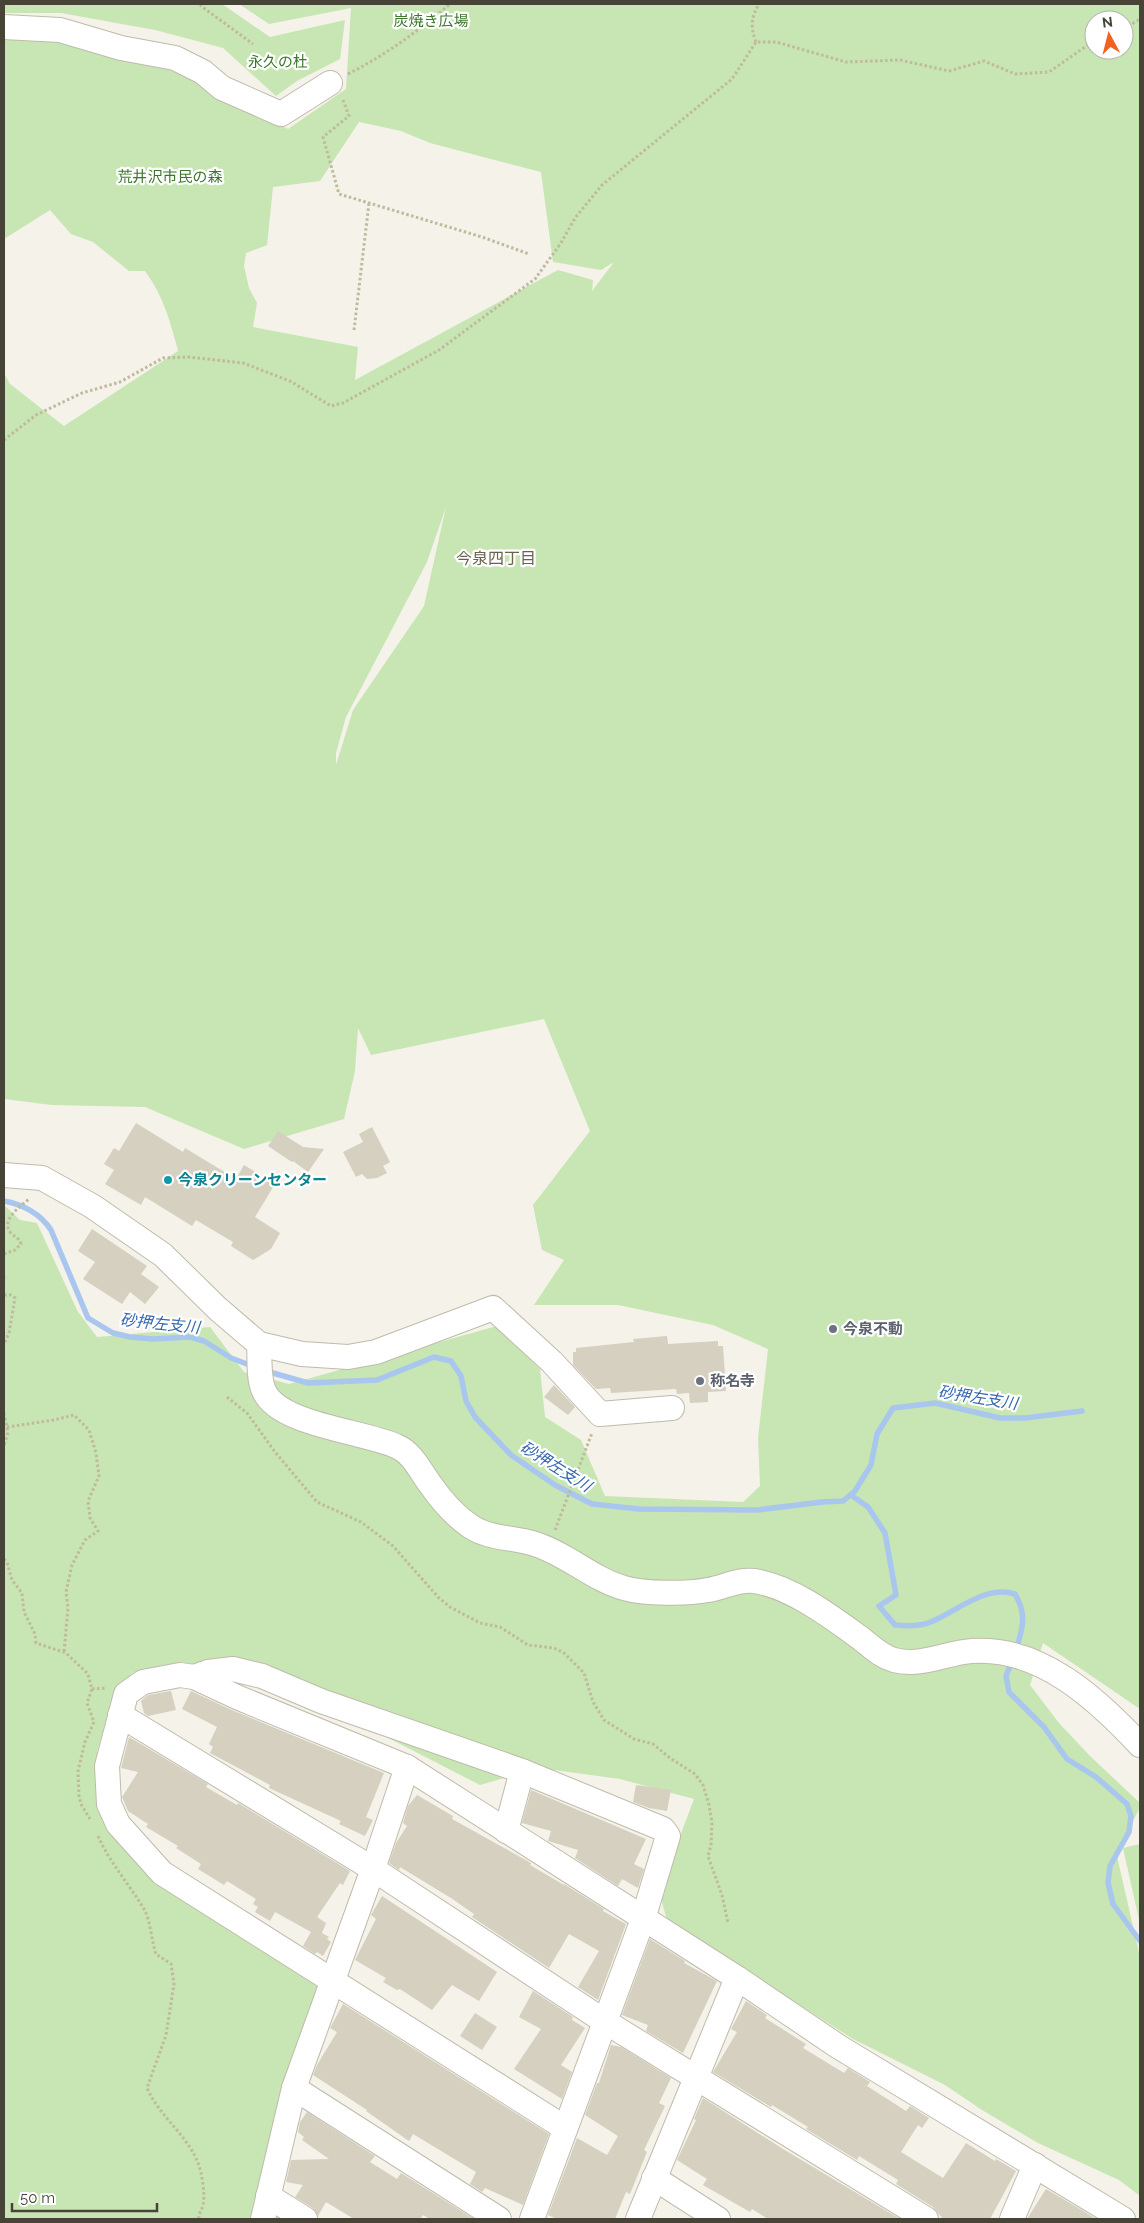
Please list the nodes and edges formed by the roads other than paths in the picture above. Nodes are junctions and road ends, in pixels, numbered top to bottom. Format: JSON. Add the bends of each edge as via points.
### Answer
{"nodes":[{"id":1,"x":4,"y":27,"type":"edge"},
{"id":2,"x":330,"y":83,"type":"road end"},
{"id":3,"x":4,"y":1175,"type":"edge"},
{"id":4,"x":259,"y":1344,"type":"junction"},
{"id":5,"x":672,"y":1408,"type":"dead end"},
{"id":6,"x":194,"y":1677,"type":"junction"},
{"id":7,"x":120,"y":1715,"type":"junction"},
{"id":8,"x":1140,"y":1745,"type":"edge"},
{"id":9,"x":407,"y":1767,"type":"junction"},
{"id":10,"x":522,"y":1771,"type":"junction"},
{"id":11,"x":506,"y":1831,"type":"junction"},
{"id":12,"x":373,"y":1869,"type":"junction"},
{"id":13,"x":643,"y":1919,"type":"junction"},
{"id":14,"x":737,"y":1978,"type":"junction"},
{"id":15,"x":332,"y":1980,"type":"junction"},
{"id":16,"x":604,"y":2021,"type":"junction"},
{"id":17,"x":696,"y":2079,"type":"junction"},
{"id":18,"x":294,"y":2088,"type":"junction"},
{"id":19,"x":565,"y":2128,"type":"junction"},
{"id":20,"x":1035,"y":2165,"type":"junction"},
{"id":21,"x":654,"y":2178,"type":"junction"},
{"id":22,"x":268,"y":2196,"type":"junction"},
{"id":23,"x":264,"y":2219,"type":"edge"},
{"id":24,"x":305,"y":2219,"type":"edge"},
{"id":25,"x":499,"y":2219,"type":"edge"},
{"id":26,"x":532,"y":2219,"type":"edge"},
{"id":27,"x":638,"y":2219,"type":"edge"},
{"id":28,"x":718,"y":2219,"type":"edge"},
{"id":29,"x":926,"y":2219,"type":"edge"},
{"id":30,"x":1012,"y":2219,"type":"edge"},
{"id":31,"x":1123,"y":2219,"type":"edge"}],
"edges":[{"from":1,"to":2,"type":"street","via":[[60,30],[121,48],[175,58],[203,72],[222,88],[281,114]]},
{"from":3,"to":4,"type":"street","via":[[42,1178],[92,1206],[163,1255]]},
{"from":4,"to":5,"type":"street","via":[[302,1354],[348,1358],[376,1352],[493,1308],[552,1362],[600,1414]]},
{"from":4,"to":8,"type":"street","via":[[262,1388],[268,1400],[301,1419],[398,1446],[415,1460],[440,1497],[471,1527],[492,1536],[533,1543],[624,1588],[640,1591],[708,1590],[753,1581],[770,1586],[808,1602],[893,1660],[914,1662],[969,1651],[1014,1656],[1044,1667],[1083,1690],[1116,1718]]},
{"from":6,"to":7,"type":"street","via":[[180,1675],[136,1685],[126,1694]]},
{"from":6,"to":9,"type":"street"},
{"from":6,"to":10,"type":"street","via":[[233,1669],[262,1676],[321,1701]]},
{"from":7,"to":12,"type":"street"},
{"from":7,"to":15,"type":"street","via":[[106,1774],[109,1804],[118,1824],[162,1873]]},
{"from":9,"to":11,"type":"street"},
{"from":9,"to":12,"type":"street"},
{"from":10,"to":11,"type":"street"},
{"from":10,"to":13,"type":"street","via":[[663,1829],[668,1836]]},
{"from":11,"to":13,"type":"street"},
{"from":12,"to":15,"type":"street"},
{"from":12,"to":16,"type":"street"},
{"from":13,"to":14,"type":"street"},
{"from":13,"to":16,"type":"street"},
{"from":14,"to":17,"type":"street"},
{"from":14,"to":20,"type":"street","via":[[839,2047]]},
{"from":15,"to":18,"type":"street"},
{"from":15,"to":19,"type":"street"},
{"from":16,"to":17,"type":"street"},
{"from":16,"to":19,"type":"street"},
{"from":17,"to":21,"type":"street"},
{"from":17,"to":29,"type":"street"},
{"from":18,"to":22,"type":"street"},
{"from":18,"to":25,"type":"street"},
{"from":19,"to":26,"type":"street"},
{"from":20,"to":30,"type":"street"},
{"from":20,"to":31,"type":"street"},
{"from":21,"to":27,"type":"street"},
{"from":21,"to":28,"type":"street"},
{"from":22,"to":23,"type":"street"},
{"from":22,"to":24,"type":"street"}]}
